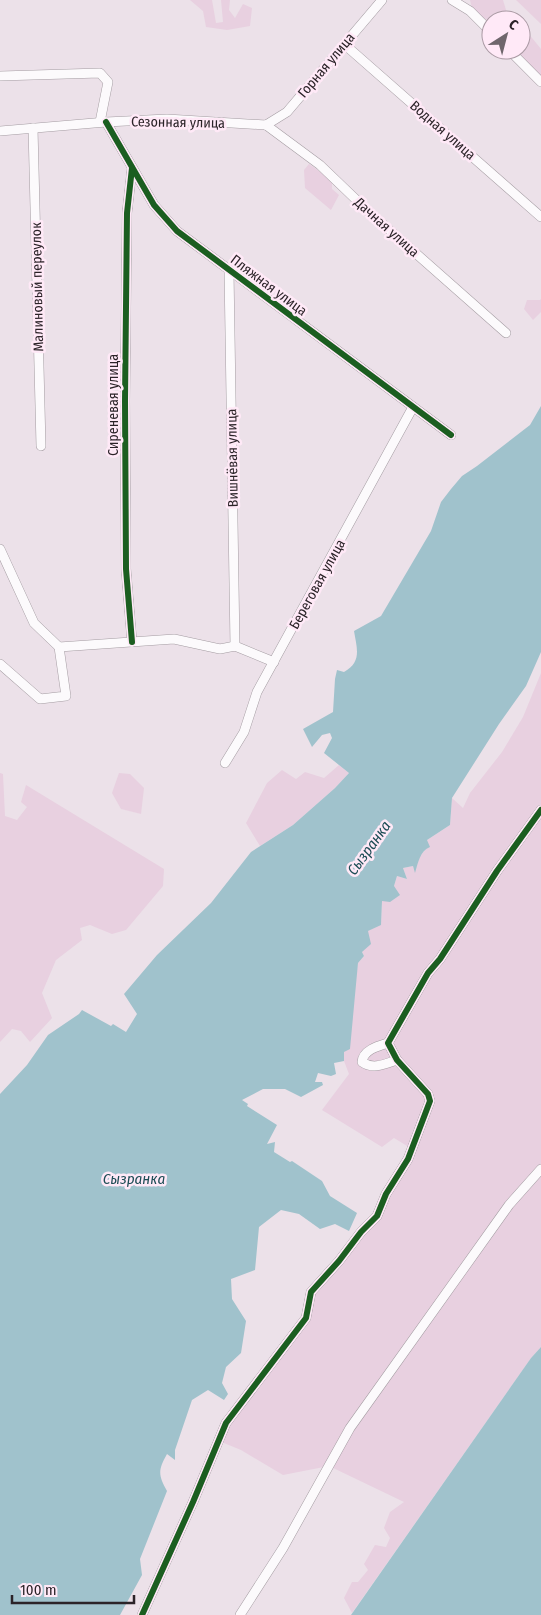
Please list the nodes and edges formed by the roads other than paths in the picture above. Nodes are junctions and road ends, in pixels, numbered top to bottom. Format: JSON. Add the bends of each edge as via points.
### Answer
{"nodes":[{"id":1,"x":382,"y":0,"type":"edge"},
{"id":2,"x":452,"y":0,"type":"edge"},
{"id":3,"x":481,"y":22,"type":"edge"},
{"id":4,"x":344,"y":44,"type":"junction"},
{"id":5,"x":518,"y":60,"type":"edge"},
{"id":6,"x":0,"y":76,"type":"edge"},
{"id":7,"x":541,"y":82,"type":"edge"},
{"id":8,"x":103,"y":122,"type":"junction"},
{"id":9,"x":266,"y":125,"type":"junction"},
{"id":10,"x":33,"y":128,"type":"junction"},
{"id":11,"x":0,"y":131,"type":"edge"},
{"id":12,"x":132,"y":168,"type":"junction"},
{"id":13,"x":541,"y":217,"type":"edge"},
{"id":14,"x":229,"y":271,"type":"junction"},
{"id":15,"x":506,"y":333,"type":"dead end"},
{"id":16,"x":413,"y":408,"type":"junction"},
{"id":17,"x":451,"y":436,"type":"dead end"},
{"id":18,"x":41,"y":446,"type":"dead end"},
{"id":19,"x":0,"y":549,"type":"edge"},
{"id":20,"x":132,"y":642,"type":"junction"},
{"id":21,"x":235,"y":646,"type":"junction"},
{"id":22,"x":59,"y":647,"type":"junction"},
{"id":23,"x":274,"y":662,"type":"junction"},
{"id":24,"x":0,"y":664,"type":"edge"},
{"id":25,"x":225,"y":762,"type":"dead end"},
{"id":26,"x":541,"y":810,"type":"edge"},
{"id":27,"x":388,"y":1043,"type":"junction"},
{"id":28,"x":396,"y":1060,"type":"junction"},
{"id":29,"x":541,"y":1169,"type":"edge"},
{"id":30,"x":142,"y":1615,"type":"edge"},
{"id":31,"x":240,"y":1615,"type":"edge"}],
"edges":[{"from":1,"to":4,"type":"street","name":"Горная улица"},
{"from":2,"to":3,"type":"street"},
{"from":4,"to":9,"type":"street","name":"Горная улица","via":[[287,112]]},
{"from":4,"to":13,"type":"street","name":"Водная улица"},
{"from":5,"to":7,"type":"street"},
{"from":6,"to":8,"type":"street","via":[[100,73],[108,82]]},
{"from":8,"to":9,"type":"street","name":"Сезонная улица","via":[[167,119]]},
{"from":8,"to":10,"type":"street","name":"Сезонная улица"},
{"from":8,"to":12,"type":"street","name":"Пляжная улица"},
{"from":9,"to":15,"type":"street","name":"Дачная улица","via":[[320,165]]},
{"from":10,"to":11,"type":"street","name":"Сезонная улица"},
{"from":10,"to":18,"type":"street","name":"Малиновый переулок"},
{"from":12,"to":14,"type":"street","name":"Пляжная улица","via":[[154,205],[177,231]]},
{"from":12,"to":20,"type":"street","name":"Сиреневая улица","via":[[126,213],[125,392],[126,568]]},
{"from":14,"to":16,"type":"street","name":"Пляжная улица"},
{"from":14,"to":21,"type":"street","name":"Вишнёвая улица"},
{"from":16,"to":17,"type":"street","name":"Пляжная улица"},
{"from":16,"to":23,"type":"street","name":"Береговая улица"},
{"from":19,"to":22,"type":"street","via":[[34,624]]},
{"from":20,"to":21,"type":"street","via":[[174,639],[220,649]]},
{"from":20,"to":22,"type":"street"},
{"from":21,"to":23,"type":"street"},
{"from":22,"to":24,"type":"street","via":[[66,696],[40,699]]},
{"from":23,"to":25,"type":"street","name":"Береговая улица","via":[[257,692],[244,732]]},
{"from":26,"to":27,"type":"street","via":[[428,973]]},
{"from":27,"to":28,"type":"street"},
{"from":27,"to":28,"type":"street","via":[[368,1052],[362,1062],[375,1066]]},
{"from":28,"to":30,"type":"street","via":[[428,1094],[430,1101],[408,1159],[386,1194],[377,1216],[311,1292],[306,1318],[226,1423]]},
{"from":29,"to":31,"type":"street","via":[[508,1205],[350,1428],[283,1548]]}]}
